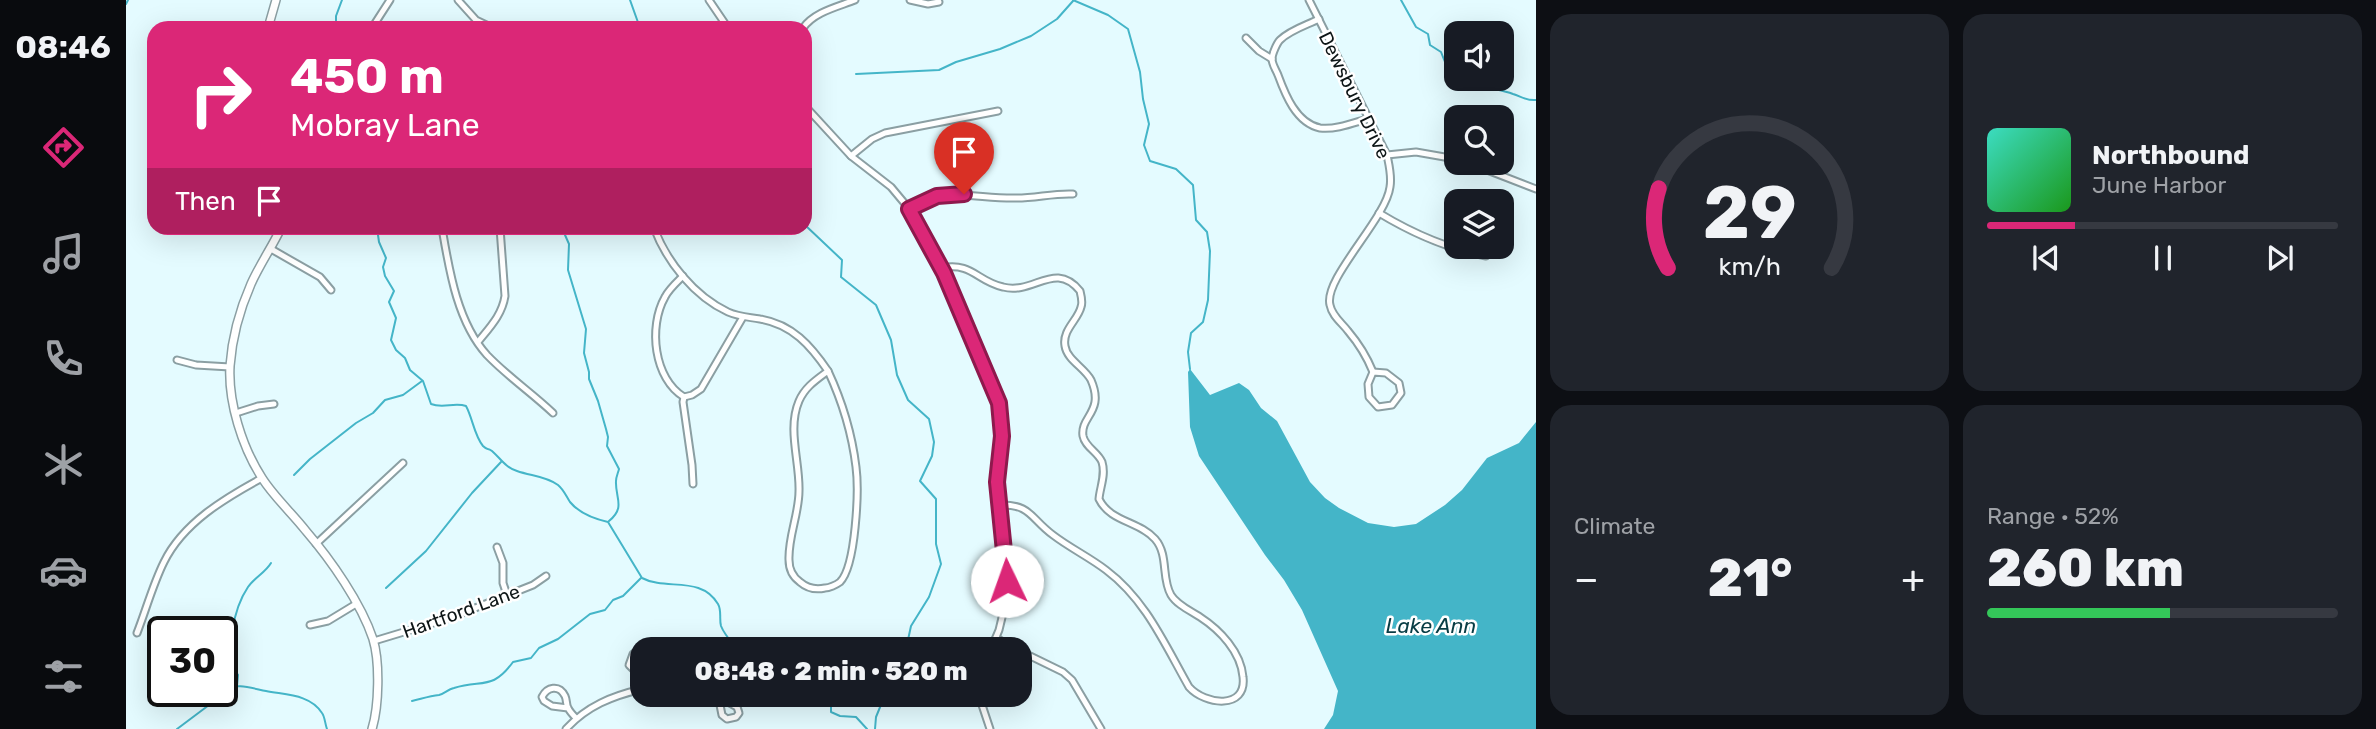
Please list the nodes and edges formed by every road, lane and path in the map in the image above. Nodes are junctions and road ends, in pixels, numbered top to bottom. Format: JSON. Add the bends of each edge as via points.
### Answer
{"nodes":[{"id":1,"x":276,"y":0,"type":"edge"},
{"id":2,"x":390,"y":0,"type":"edge"},
{"id":3,"x":458,"y":0,"type":"edge"},
{"id":4,"x":709,"y":0,"type":"edge"},
{"id":5,"x":855,"y":0,"type":"edge"},
{"id":6,"x":910,"y":0,"type":"edge"},
{"id":7,"x":1309,"y":0,"type":"edge"},
{"id":8,"x":939,"y":2,"type":"dead end"},
{"id":9,"x":1319,"y":19,"type":"junction"},
{"id":10,"x":270,"y":21,"type":"edge"},
{"id":11,"x":376,"y":21,"type":"edge"},
{"id":12,"x":478,"y":21,"type":"edge"},
{"id":13,"x":723,"y":21,"type":"edge"},
{"id":14,"x":808,"y":21,"type":"edge"},
{"id":15,"x":1246,"y":38,"type":"dead end"},
{"id":16,"x":1272,"y":60,"type":"junction"},
{"id":17,"x":998,"y":111,"type":"dead end"},
{"id":18,"x":812,"y":114,"type":"edge"},
{"id":19,"x":1367,"y":118,"type":"junction"},
{"id":20,"x":1387,"y":155,"type":"junction"},
{"id":21,"x":851,"y":156,"type":"junction"},
{"id":22,"x":1444,"y":157,"type":"edge"},
{"id":23,"x":1500,"y":175,"type":"edge"},
{"id":24,"x":1536,"y":189,"type":"edge"},
{"id":25,"x":1073,"y":194,"type":"dead end"},
{"id":26,"x":909,"y":209,"type":"junction"},
{"id":27,"x":1380,"y":213,"type":"junction"},
{"id":28,"x":278,"y":235,"type":"edge"},
{"id":29,"x":443,"y":235,"type":"edge"},
{"id":30,"x":501,"y":235,"type":"edge"},
{"id":31,"x":657,"y":235,"type":"edge"},
{"id":32,"x":1444,"y":243,"type":"edge"},
{"id":33,"x":271,"y":249,"type":"junction"},
{"id":34,"x":941,"y":268,"type":"junction"},
{"id":35,"x":683,"y":276,"type":"junction"},
{"id":36,"x":331,"y":290,"type":"dead end"},
{"id":37,"x":743,"y":317,"type":"junction"},
{"id":38,"x":478,"y":342,"type":"junction"},
{"id":39,"x":177,"y":360,"type":"dead end"},
{"id":40,"x":230,"y":367,"type":"junction"},
{"id":41,"x":828,"y":371,"type":"junction"},
{"id":42,"x":1373,"y":372,"type":"junction"},
{"id":43,"x":684,"y":397,"type":"junction"},
{"id":44,"x":274,"y":404,"type":"dead end"},
{"id":45,"x":553,"y":412,"type":"dead end"},
{"id":46,"x":236,"y":414,"type":"junction"},
{"id":47,"x":403,"y":463,"type":"dead end"},
{"id":48,"x":262,"y":478,"type":"junction"},
{"id":49,"x":693,"y":484,"type":"dead end"},
{"id":50,"x":999,"y":505,"type":"junction"},
{"id":51,"x":316,"y":544,"type":"junction"},
{"id":52,"x":497,"y":547,"type":"dead end"},
{"id":53,"x":547,"y":576,"type":"dead end"},
{"id":54,"x":507,"y":595,"type":"junction"},
{"id":55,"x":356,"y":604,"type":"junction"},
{"id":56,"x":310,"y":625,"type":"dead end"},
{"id":57,"x":137,"y":633,"type":"dead end"},
{"id":58,"x":996,"y":637,"type":"edge"},
{"id":59,"x":374,"y":641,"type":"junction"},
{"id":60,"x":1032,"y":657,"type":"edge"},
{"id":61,"x":630,"y":692,"type":"edge"},
{"id":62,"x":983,"y":707,"type":"edge"},
{"id":63,"x":568,"y":708,"type":"junction"},
{"id":64,"x":576,"y":718,"type":"junction"},
{"id":65,"x":372,"y":729,"type":"edge"},
{"id":66,"x":566,"y":729,"type":"edge"},
{"id":67,"x":990,"y":729,"type":"edge"},
{"id":68,"x":1101,"y":729,"type":"edge"}],
"edges":[{"from":1,"to":10,"type":"main road"},
{"from":2,"to":11,"type":"street"},
{"from":3,"to":12,"type":"street"},
{"from":4,"to":13,"type":"street"},
{"from":5,"to":14,"type":"street"},
{"from":6,"to":8,"type":"street"},
{"from":7,"to":9,"type":"street","name":"Dewsbury Drive"},
{"from":9,"to":16,"type":"street","via":[[1279,40]]},
{"from":9,"to":19,"type":"street","name":"Dewsbury Drive"},
{"from":15,"to":16,"type":"street"},
{"from":16,"to":19,"type":"street","via":[[1290,101],[1307,122],[1319,128]]},
{"from":17,"to":21,"type":"street","via":[[885,133]]},
{"from":18,"to":21,"type":"street"},
{"from":19,"to":20,"type":"street","name":"Dewsbury Drive"},
{"from":20,"to":22,"type":"street","via":[[1416,152]]},
{"from":20,"to":27,"type":"street","name":"Dewsbury Drive","via":[[1390,187]]},
{"from":21,"to":26,"type":"street","via":[[891,187]]},
{"from":23,"to":24,"type":"street"},
{"from":25,"to":26,"type":"street","via":[[1020,198],[950,194],[926,199]]},
{"from":26,"to":34,"type":"street"},
{"from":27,"to":32,"type":"street"},
{"from":27,"to":42,"type":"street","name":"Dewsbury Drive","via":[[1329,298],[1335,316]]},
{"from":28,"to":33,"type":"main road"},
{"from":29,"to":38,"type":"street","via":[[461,307]]},
{"from":30,"to":38,"type":"street","via":[[503,307]]},
{"from":31,"to":35,"type":"street"},
{"from":33,"to":36,"type":"street","via":[[320,277]]},
{"from":33,"to":40,"type":"main road","via":[[240,310]]},
{"from":34,"to":50,"type":"street","via":[[999,403]]},
{"from":34,"to":50,"type":"street","via":[[967,268],[1002,287],[1020,288],[1060,277],[1080,291],[1082,307],[1065,347],[1090,379],[1096,396],[1083,435],[1104,471],[1099,499],[1109,513],[1155,539],[1170,594],[1235,652],[1243,688],[1231,699],[1215,702],[1194,693],[1134,596],[1023,507]]},
{"from":35,"to":37,"type":"street","via":[[712,302]]},
{"from":35,"to":43,"type":"street","via":[[664,297],[656,345],[666,380]]},
{"from":37,"to":41,"type":"street","via":[[782,325],[814,351]]},
{"from":37,"to":43,"type":"street","via":[[701,389]]},
{"from":38,"to":45,"type":"street"},
{"from":39,"to":40,"type":"street"},
{"from":40,"to":46,"type":"main road"},
{"from":41,"to":41,"type":"street","via":[[852,441],[857,510],[848,565],[840,582],[818,589],[798,581],[789,559],[799,491],[798,403],[806,387]]},
{"from":42,"to":42,"type":"street","via":[[1369,397],[1378,407],[1392,405],[1401,393],[1399,383],[1392,375]]},
{"from":43,"to":49,"type":"street"},
{"from":44,"to":46,"type":"street"},
{"from":46,"to":48,"type":"main road"},
{"from":47,"to":51,"type":"street"},
{"from":48,"to":51,"type":"main road"},
{"from":48,"to":57,"type":"street","via":[[211,510],[180,538],[163,563]]},
{"from":50,"to":58,"type":"street","via":[[1007,581]]},
{"from":51,"to":55,"type":"main road"},
{"from":52,"to":54,"type":"street"},
{"from":53,"to":54,"type":"street","name":"Hartford Lane"},
{"from":54,"to":59,"type":"street","name":"Hartford Lane"},
{"from":55,"to":56,"type":"street","via":[[328,621]]},
{"from":55,"to":59,"type":"main road"},
{"from":59,"to":65,"type":"main road","via":[[377,666]]},
{"from":60,"to":68,"type":"street","via":[[1072,680]]},
{"from":61,"to":64,"type":"street","via":[[608,698]]},
{"from":62,"to":67,"type":"street"},
{"from":63,"to":63,"type":"street","via":[[558,689],[544,692],[548,704]]},
{"from":63,"to":64,"type":"street"},
{"from":64,"to":66,"type":"street"}]}
